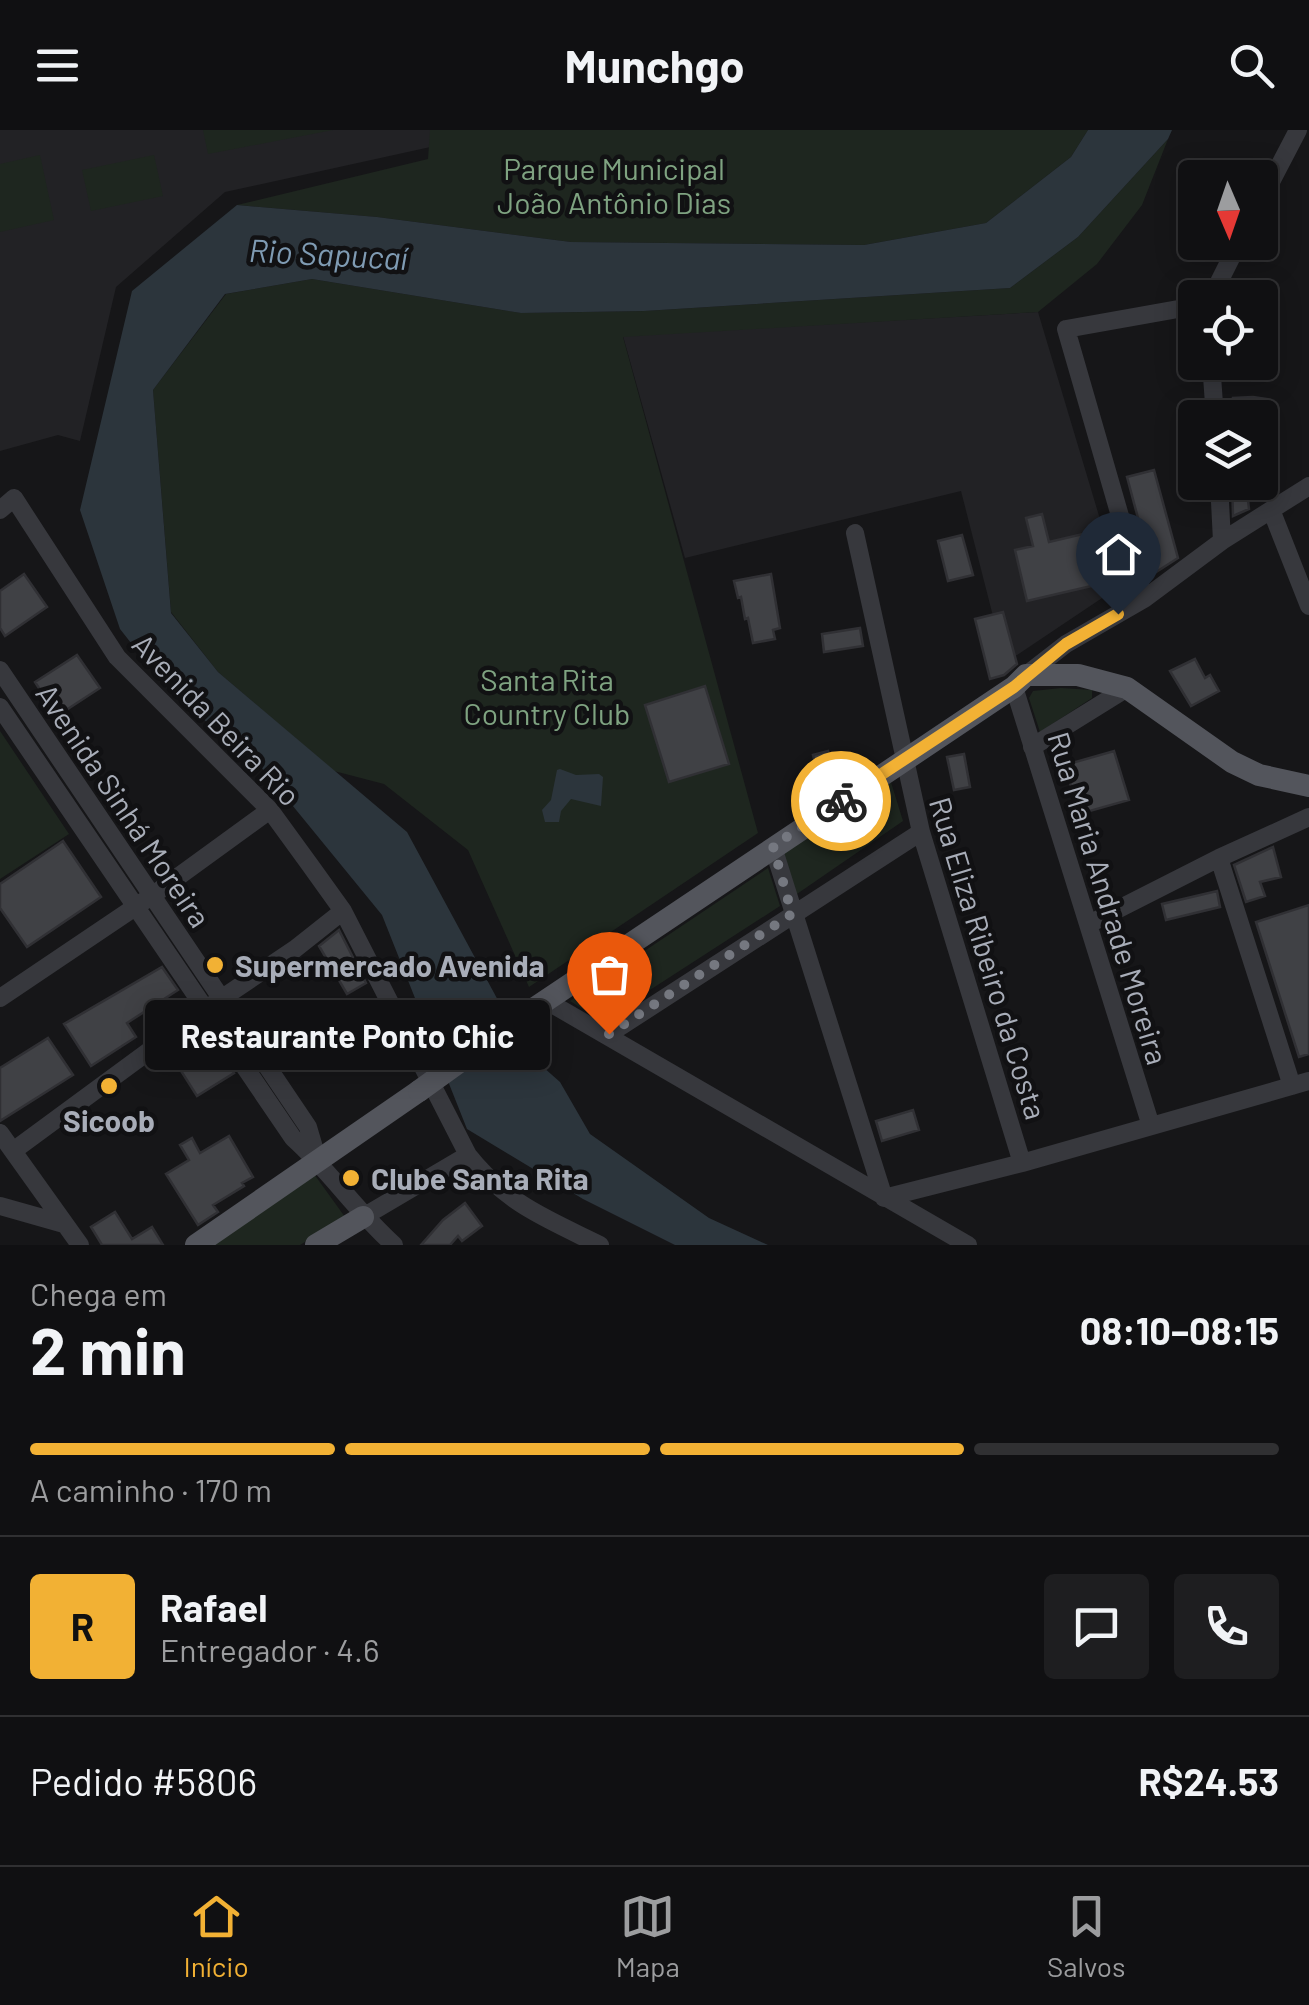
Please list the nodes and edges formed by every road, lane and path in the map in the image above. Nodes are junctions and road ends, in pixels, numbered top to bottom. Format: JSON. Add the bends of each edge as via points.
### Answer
{"nodes":[{"id":1,"x":1298,"y":130,"type":"edge"},
{"id":2,"x":1278,"y":168,"type":"edge"},
{"id":3,"x":1178,"y":309,"type":"edge"},
{"id":4,"x":1309,"y":486,"type":"edge"},
{"id":5,"x":1220,"y":500,"type":"edge"},
{"id":6,"x":7,"y":504,"type":"edge"},
{"id":7,"x":1272,"y":512,"type":"junction"},
{"id":8,"x":855,"y":534,"type":"dead end"},
{"id":9,"x":1222,"y":542,"type":"junction"},
{"id":10,"x":1303,"y":572,"type":"edge"},
{"id":11,"x":1144,"y":599,"type":"junction"},
{"id":12,"x":1309,"y":606,"type":"edge"},
{"id":13,"x":0,"y":670,"type":"edge"},
{"id":14,"x":1020,"y":681,"type":"junction"},
{"id":15,"x":1126,"y":688,"type":"junction"},
{"id":16,"x":0,"y":706,"type":"edge"},
{"id":17,"x":1032,"y":747,"type":"junction"},
{"id":18,"x":903,"y":760,"type":"junction"},
{"id":19,"x":1309,"y":786,"type":"edge"},
{"id":20,"x":95,"y":810,"type":"junction"},
{"id":21,"x":270,"y":810,"type":"junction"},
{"id":22,"x":1309,"y":817,"type":"edge"},
{"id":23,"x":79,"y":821,"type":"junction"},
{"id":24,"x":921,"y":832,"type":"junction"},
{"id":25,"x":773,"y":846,"type":"junction"},
{"id":26,"x":1219,"y":858,"type":"junction"},
{"id":27,"x":153,"y":896,"type":"junction"},
{"id":28,"x":136,"y":906,"type":"junction"},
{"id":29,"x":342,"y":911,"type":"junction"},
{"id":30,"x":792,"y":914,"type":"junction"},
{"id":31,"x":1089,"y":924,"type":"junction"},
{"id":32,"x":0,"y":998,"type":"edge"},
{"id":33,"x":545,"y":1000,"type":"junction"},
{"id":34,"x":214,"y":1004,"type":"junction"},
{"id":35,"x":609,"y":1034,"type":"junction"},
{"id":36,"x":1300,"y":1084,"type":"edge"},
{"id":37,"x":1151,"y":1126,"type":"junction"},
{"id":38,"x":0,"y":1134,"type":"edge"},
{"id":39,"x":13,"y":1152,"type":"junction"},
{"id":40,"x":468,"y":1155,"type":"junction"},
{"id":41,"x":318,"y":1161,"type":"junction"},
{"id":42,"x":1022,"y":1163,"type":"junction"},
{"id":43,"x":884,"y":1198,"type":"junction"},
{"id":44,"x":0,"y":1206,"type":"edge"},
{"id":45,"x":363,"y":1217,"type":"junction"},
{"id":46,"x":64,"y":1224,"type":"junction"},
{"id":47,"x":80,"y":1245,"type":"edge"},
{"id":48,"x":196,"y":1245,"type":"edge"},
{"id":49,"x":316,"y":1245,"type":"edge"},
{"id":50,"x":394,"y":1245,"type":"edge"},
{"id":51,"x":599,"y":1245,"type":"edge"},
{"id":52,"x":968,"y":1245,"type":"edge"}],
"edges":[{"from":1,"to":2,"type":"street"},
{"from":3,"to":11,"type":"street","via":[[1066,329]]},
{"from":4,"to":7,"type":"street"},
{"from":5,"to":9,"type":"street"},
{"from":6,"to":21,"type":"street","name":"Avenida Beira Rio","via":[[116,657]]},
{"from":7,"to":9,"type":"street"},
{"from":7,"to":10,"type":"street"},
{"from":8,"to":18,"type":"street","name":"Rua Eliza Ribeiro da Costa"},
{"from":9,"to":11,"type":"street"},
{"from":10,"to":12,"type":"street"},
{"from":11,"to":14,"type":"street","via":[[1066,644]]},
{"from":13,"to":20,"type":"street","name":"Avenida Sinhá Moreira"},
{"from":14,"to":15,"type":"main road","via":[[1078,676]]},
{"from":14,"to":17,"type":"street","name":"Rua Maria Andrade Moreira"},
{"from":14,"to":18,"type":"main road"},
{"from":15,"to":17,"type":"street"},
{"from":15,"to":19,"type":"main road","via":[[1232,762]]},
{"from":16,"to":23,"type":"street","name":"Avenida Sinhá Moreira"},
{"from":17,"to":31,"type":"street","name":"Rua Maria Andrade Moreira"},
{"from":18,"to":24,"type":"street","name":"Rua Eliza Ribeiro da Costa"},
{"from":18,"to":25,"type":"main road"},
{"from":20,"to":23,"type":"street"},
{"from":20,"to":27,"type":"street","name":"Avenida Sinhá Moreira"},
{"from":21,"to":27,"type":"street"},
{"from":21,"to":29,"type":"street","name":"Avenida Beira Rio"},
{"from":22,"to":26,"type":"street"},
{"from":23,"to":28,"type":"street","name":"Avenida Sinhá Moreira"},
{"from":24,"to":30,"type":"street"},
{"from":24,"to":42,"type":"street","name":"Rua Eliza Ribeiro da Costa"},
{"from":25,"to":30,"type":"street"},
{"from":25,"to":33,"type":"main road"},
{"from":26,"to":31,"type":"street"},
{"from":26,"to":36,"type":"street"},
{"from":27,"to":28,"type":"street"},
{"from":27,"to":34,"type":"street","name":"Avenida Sinhá Moreira"},
{"from":28,"to":32,"type":"street"},
{"from":28,"to":34,"type":"street","name":"Avenida Sinhá Moreira"},
{"from":29,"to":34,"type":"street"},
{"from":29,"to":40,"type":"street","name":"Avenida Beira Rio"},
{"from":30,"to":35,"type":"street"},
{"from":30,"to":43,"type":"street"},
{"from":31,"to":37,"type":"street","name":"Rua Maria Andrade Moreira"},
{"from":33,"to":35,"type":"street"},
{"from":33,"to":41,"type":"main road","bridge":true},
{"from":34,"to":39,"type":"street"},
{"from":34,"to":41,"type":"street","name":"Avenida Sinhá Moreira","via":[[293,1138]]},
{"from":35,"to":43,"type":"street"},
{"from":36,"to":37,"type":"street"},
{"from":37,"to":42,"type":"street"},
{"from":38,"to":39,"type":"street"},
{"from":39,"to":46,"type":"street"},
{"from":40,"to":45,"type":"street"},
{"from":40,"to":51,"type":"street","name":"Avenida Beira Rio","via":[[517,1204]]},
{"from":41,"to":45,"type":"street","name":"Avenida Sinhá Moreira"},
{"from":41,"to":48,"type":"main road"},
{"from":42,"to":43,"type":"street"},
{"from":43,"to":52,"type":"street"},
{"from":44,"to":46,"type":"street"},
{"from":45,"to":49,"type":"main road"},
{"from":45,"to":50,"type":"street","name":"Avenida Sinhá Moreira"},
{"from":46,"to":47,"type":"street"}]}
